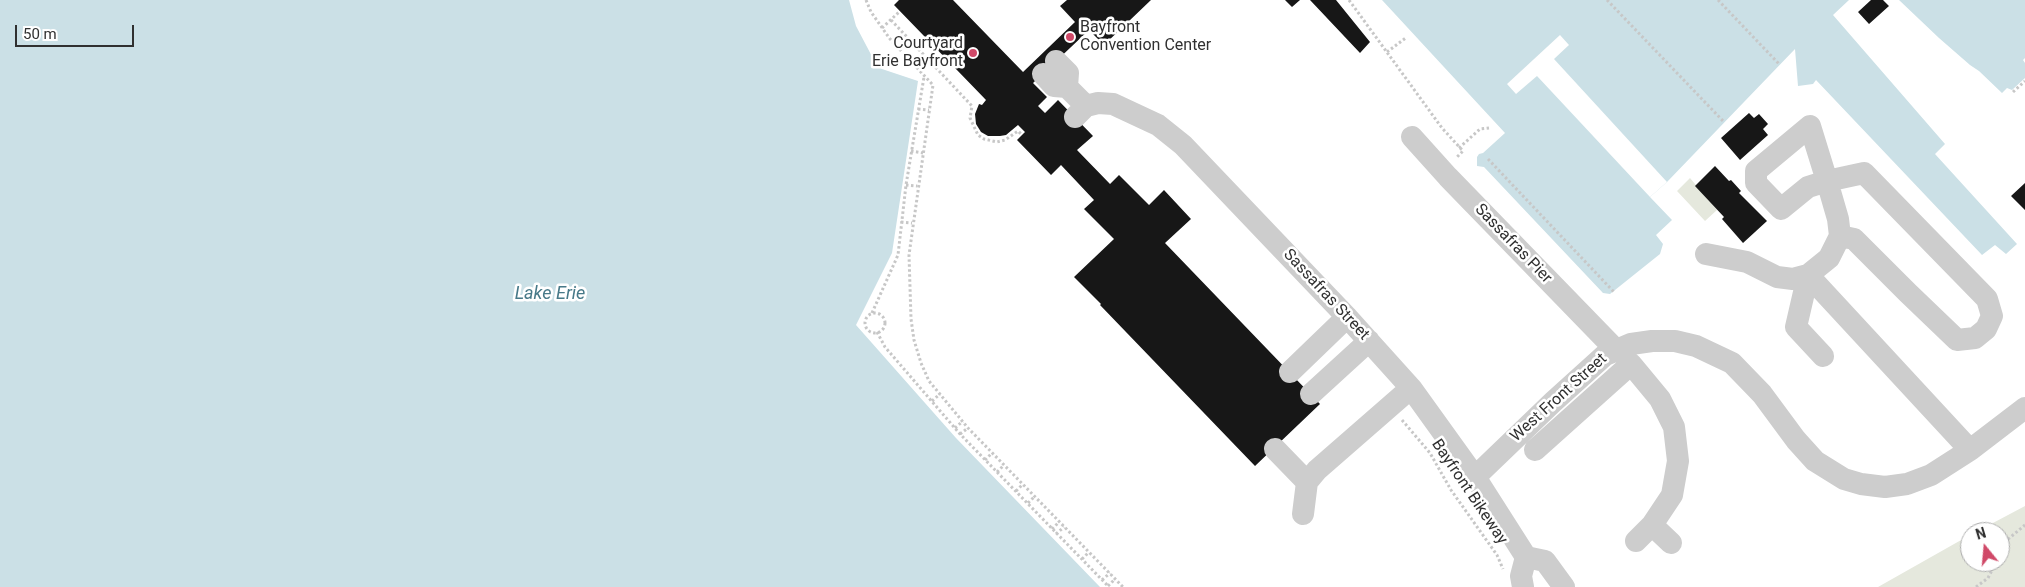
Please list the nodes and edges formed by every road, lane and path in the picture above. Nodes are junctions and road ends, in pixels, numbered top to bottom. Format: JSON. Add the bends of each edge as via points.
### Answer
{"nodes":[{"id":1,"x":866,"y":0,"type":"edge"},
{"id":2,"x":1349,"y":0,"type":"edge"},
{"id":3,"x":1608,"y":0,"type":"edge"},
{"id":4,"x":1718,"y":0,"type":"edge"},
{"id":5,"x":899,"y":12,"type":"dead end"},
{"id":6,"x":891,"y":20,"type":"junction"},
{"id":7,"x":882,"y":28,"type":"junction"},
{"id":8,"x":1407,"y":37,"type":"dead end"},
{"id":9,"x":1388,"y":52,"type":"junction"},
{"id":10,"x":1780,"y":65,"type":"dead end"},
{"id":11,"x":1050,"y":67,"type":"dead end"},
{"id":12,"x":924,"y":76,"type":"junction"},
{"id":13,"x":2025,"y":81,"type":"edge"},
{"id":14,"x":2013,"y":92,"type":"dead end"},
{"id":15,"x":918,"y":109,"type":"junction"},
{"id":16,"x":930,"y":110,"type":"junction"},
{"id":17,"x":1724,"y":122,"type":"dead end"},
{"id":18,"x":1489,"y":128,"type":"dead end"},
{"id":19,"x":1022,"y":135,"type":"dead end"},
{"id":20,"x":1412,"y":137,"type":"dead end"},
{"id":21,"x":1459,"y":148,"type":"junction"},
{"id":22,"x":911,"y":151,"type":"junction"},
{"id":23,"x":923,"y":153,"type":"junction"},
{"id":24,"x":1488,"y":159,"type":"dead end"},
{"id":25,"x":1454,"y":160,"type":"dead end"},
{"id":26,"x":1827,"y":181,"type":"junction"},
{"id":27,"x":906,"y":185,"type":"junction"},
{"id":28,"x":918,"y":186,"type":"junction"},
{"id":29,"x":900,"y":222,"type":"junction"},
{"id":30,"x":913,"y":223,"type":"junction"},
{"id":31,"x":1840,"y":236,"type":"junction"},
{"id":32,"x":1706,"y":254,"type":"dead end"},
{"id":33,"x":1808,"y":275,"type":"junction"},
{"id":34,"x":1614,"y":292,"type":"dead end"},
{"id":35,"x":872,"y":313,"type":"junction"},
{"id":36,"x":1347,"y":317,"type":"junction"},
{"id":37,"x":877,"y":332,"type":"junction"},
{"id":38,"x":1369,"y":340,"type":"junction"},
{"id":39,"x":1615,"y":349,"type":"junction"},
{"id":40,"x":1823,"y":356,"type":"dead end"},
{"id":41,"x":1290,"y":372,"type":"dead end"},
{"id":42,"x":1411,"y":388,"type":"junction"},
{"id":43,"x":940,"y":394,"type":"junction"},
{"id":44,"x":1311,"y":394,"type":"dead end"},
{"id":45,"x":932,"y":401,"type":"junction"},
{"id":46,"x":2025,"y":408,"type":"edge"},
{"id":47,"x":1400,"y":418,"type":"dead end"},
{"id":48,"x":963,"y":421,"type":"junction"},
{"id":49,"x":955,"y":428,"type":"junction"},
{"id":50,"x":968,"y":428,"type":"junction"},
{"id":51,"x":960,"y":434,"type":"junction"},
{"id":52,"x":1275,"y":450,"type":"dead end"},
{"id":53,"x":1536,"y":450,"type":"dead end"},
{"id":54,"x":1970,"y":450,"type":"junction"},
{"id":55,"x":992,"y":453,"type":"junction"},
{"id":56,"x":985,"y":460,"type":"junction"},
{"id":57,"x":1004,"y":465,"type":"junction"},
{"id":58,"x":997,"y":472,"type":"junction"},
{"id":59,"x":1475,"y":477,"type":"junction"},
{"id":60,"x":1307,"y":482,"type":"junction"},
{"id":61,"x":1023,"y":484,"type":"junction"},
{"id":62,"x":1016,"y":491,"type":"junction"},
{"id":63,"x":1035,"y":496,"type":"junction"},
{"id":64,"x":1028,"y":504,"type":"junction"},
{"id":65,"x":1303,"y":514,"type":"dead end"},
{"id":66,"x":1059,"y":522,"type":"junction"},
{"id":67,"x":1652,"y":525,"type":"junction"},
{"id":68,"x":2025,"y":525,"type":"edge"},
{"id":69,"x":1064,"y":527,"type":"junction"},
{"id":70,"x":1052,"y":529,"type":"junction"},
{"id":71,"x":1056,"y":534,"type":"junction"},
{"id":72,"x":2010,"y":538,"type":"edge"},
{"id":73,"x":1636,"y":541,"type":"dead end"},
{"id":74,"x":1671,"y":543,"type":"dead end"},
{"id":75,"x":1089,"y":552,"type":"junction"},
{"id":76,"x":1526,"y":557,"type":"junction"},
{"id":77,"x":1082,"y":559,"type":"junction"},
{"id":78,"x":1991,"y":572,"type":"edge"},
{"id":79,"x":1110,"y":573,"type":"junction"},
{"id":80,"x":1115,"y":579,"type":"junction"},
{"id":81,"x":1102,"y":580,"type":"junction"},
{"id":82,"x":1514,"y":582,"type":"edge"},
{"id":83,"x":1108,"y":587,"type":"edge"},
{"id":84,"x":1123,"y":587,"type":"edge"},
{"id":85,"x":1564,"y":587,"type":"edge"},
{"id":86,"x":1976,"y":587,"type":"edge"}],
"edges":[{"from":1,"to":7,"type":"path"},
{"from":2,"to":9,"type":"path"},
{"from":3,"to":17,"type":"path"},
{"from":4,"to":10,"type":"path"},
{"from":5,"to":6,"type":"path"},
{"from":6,"to":7,"type":"path"},
{"from":6,"to":19,"type":"path","via":[[972,106],[970,118],[978,135],[997,142],[1018,131]]},
{"from":7,"to":12,"type":"path"},
{"from":8,"to":9,"type":"path"},
{"from":9,"to":21,"type":"path"},
{"from":11,"to":36,"type":"street","name":"Sassafras Street","via":[[1054,86],[1068,87],[1081,111],[1098,103],[1112,104],[1158,124],[1174,136]]},
{"from":12,"to":15,"type":"path"},
{"from":12,"to":16,"type":"path","via":[[933,85]]},
{"from":13,"to":14,"type":"path"},
{"from":15,"to":16,"type":"path"},
{"from":15,"to":22,"type":"path"},
{"from":16,"to":23,"type":"path"},
{"from":18,"to":21,"type":"path","via":[[1480,130]]},
{"from":20,"to":39,"type":"street","name":"Sassafras Pier"},
{"from":21,"to":25,"type":"path","via":[[1463,151]]},
{"from":22,"to":23,"type":"path"},
{"from":22,"to":27,"type":"path"},
{"from":23,"to":28,"type":"path"},
{"from":24,"to":34,"type":"path"},
{"from":26,"to":26,"type":"street","via":[[1808,187],[1781,209],[1756,184],[1756,171],[1810,126]]},
{"from":26,"to":31,"type":"street"},
{"from":26,"to":31,"type":"street","via":[[1864,173],[1987,299],[1992,316],[1986,328],[1975,338],[1958,340],[1854,239]]},
{"from":27,"to":28,"type":"path"},
{"from":27,"to":29,"type":"path"},
{"from":28,"to":30,"type":"path"},
{"from":29,"to":30,"type":"path"},
{"from":29,"to":35,"type":"path","via":[[902,227],[896,260]]},
{"from":30,"to":43,"type":"path","via":[[909,302],[914,340],[929,381]]},
{"from":31,"to":33,"type":"street","via":[[1829,258]]},
{"from":32,"to":33,"type":"street","via":[[1747,262],[1777,276],[1793,279]]},
{"from":33,"to":40,"type":"street","via":[[1796,327]]},
{"from":33,"to":54,"type":"street"},
{"from":35,"to":37,"type":"path","via":[[866,319],[866,328]]},
{"from":35,"to":37,"type":"path","via":[[880,315],[885,322]]},
{"from":36,"to":38,"type":"street","name":"Sassafras Street"},
{"from":36,"to":41,"type":"street"},
{"from":37,"to":45,"type":"path","via":[[885,347]]},
{"from":38,"to":42,"type":"street","name":"Sassafras Street"},
{"from":38,"to":44,"type":"street"},
{"from":39,"to":54,"type":"street","name":"West Front Street","via":[[1652,341],[1674,341],[1716,354],[1732,363],[1749,380],[1815,461],[1844,479],[1861,484],[1885,487],[1907,484],[1932,475]]},
{"from":39,"to":59,"type":"street","name":"West Front Street","via":[[1595,362]]},
{"from":42,"to":59,"type":"street","name":"Sassafras Street"},
{"from":42,"to":60,"type":"street"},
{"from":43,"to":45,"type":"path"},
{"from":43,"to":48,"type":"path"},
{"from":45,"to":49,"type":"path"},
{"from":46,"to":54,"type":"street","name":"West Front Street"},
{"from":47,"to":82,"type":"path","name":"Bayfront Bikeway","via":[[1438,465],[1451,490]]},
{"from":48,"to":49,"type":"path"},
{"from":48,"to":50,"type":"path"},
{"from":49,"to":51,"type":"path"},
{"from":50,"to":51,"type":"path"},
{"from":50,"to":55,"type":"path"},
{"from":51,"to":56,"type":"path"},
{"from":52,"to":60,"type":"street"},
{"from":53,"to":67,"type":"street","via":[[1631,364],[1660,399],[1674,427],[1678,461],[1672,495]]},
{"from":55,"to":56,"type":"path"},
{"from":55,"to":57,"type":"path"},
{"from":56,"to":58,"type":"path"},
{"from":57,"to":58,"type":"path"},
{"from":57,"to":61,"type":"path"},
{"from":58,"to":62,"type":"path"},
{"from":59,"to":76,"type":"street","name":"Sassafras Street"},
{"from":60,"to":65,"type":"street"},
{"from":61,"to":62,"type":"path"},
{"from":61,"to":63,"type":"path"},
{"from":62,"to":64,"type":"path"},
{"from":63,"to":64,"type":"path"},
{"from":63,"to":66,"type":"path"},
{"from":64,"to":70,"type":"path"},
{"from":66,"to":69,"type":"path"},
{"from":66,"to":70,"type":"path"},
{"from":67,"to":73,"type":"street"},
{"from":67,"to":74,"type":"street"},
{"from":68,"to":72,"type":"path"},
{"from":69,"to":71,"type":"path"},
{"from":69,"to":75,"type":"path"},
{"from":70,"to":71,"type":"path"},
{"from":71,"to":77,"type":"path"},
{"from":75,"to":77,"type":"path"},
{"from":75,"to":79,"type":"path"},
{"from":76,"to":82,"type":"street","via":[[1521,576]]},
{"from":76,"to":85,"type":"street","via":[[1545,561]]},
{"from":77,"to":81,"type":"path"},
{"from":78,"to":86,"type":"path"},
{"from":79,"to":80,"type":"path"},
{"from":79,"to":81,"type":"path"},
{"from":80,"to":83,"type":"path"},
{"from":80,"to":84,"type":"path"},
{"from":81,"to":83,"type":"path"}]}
